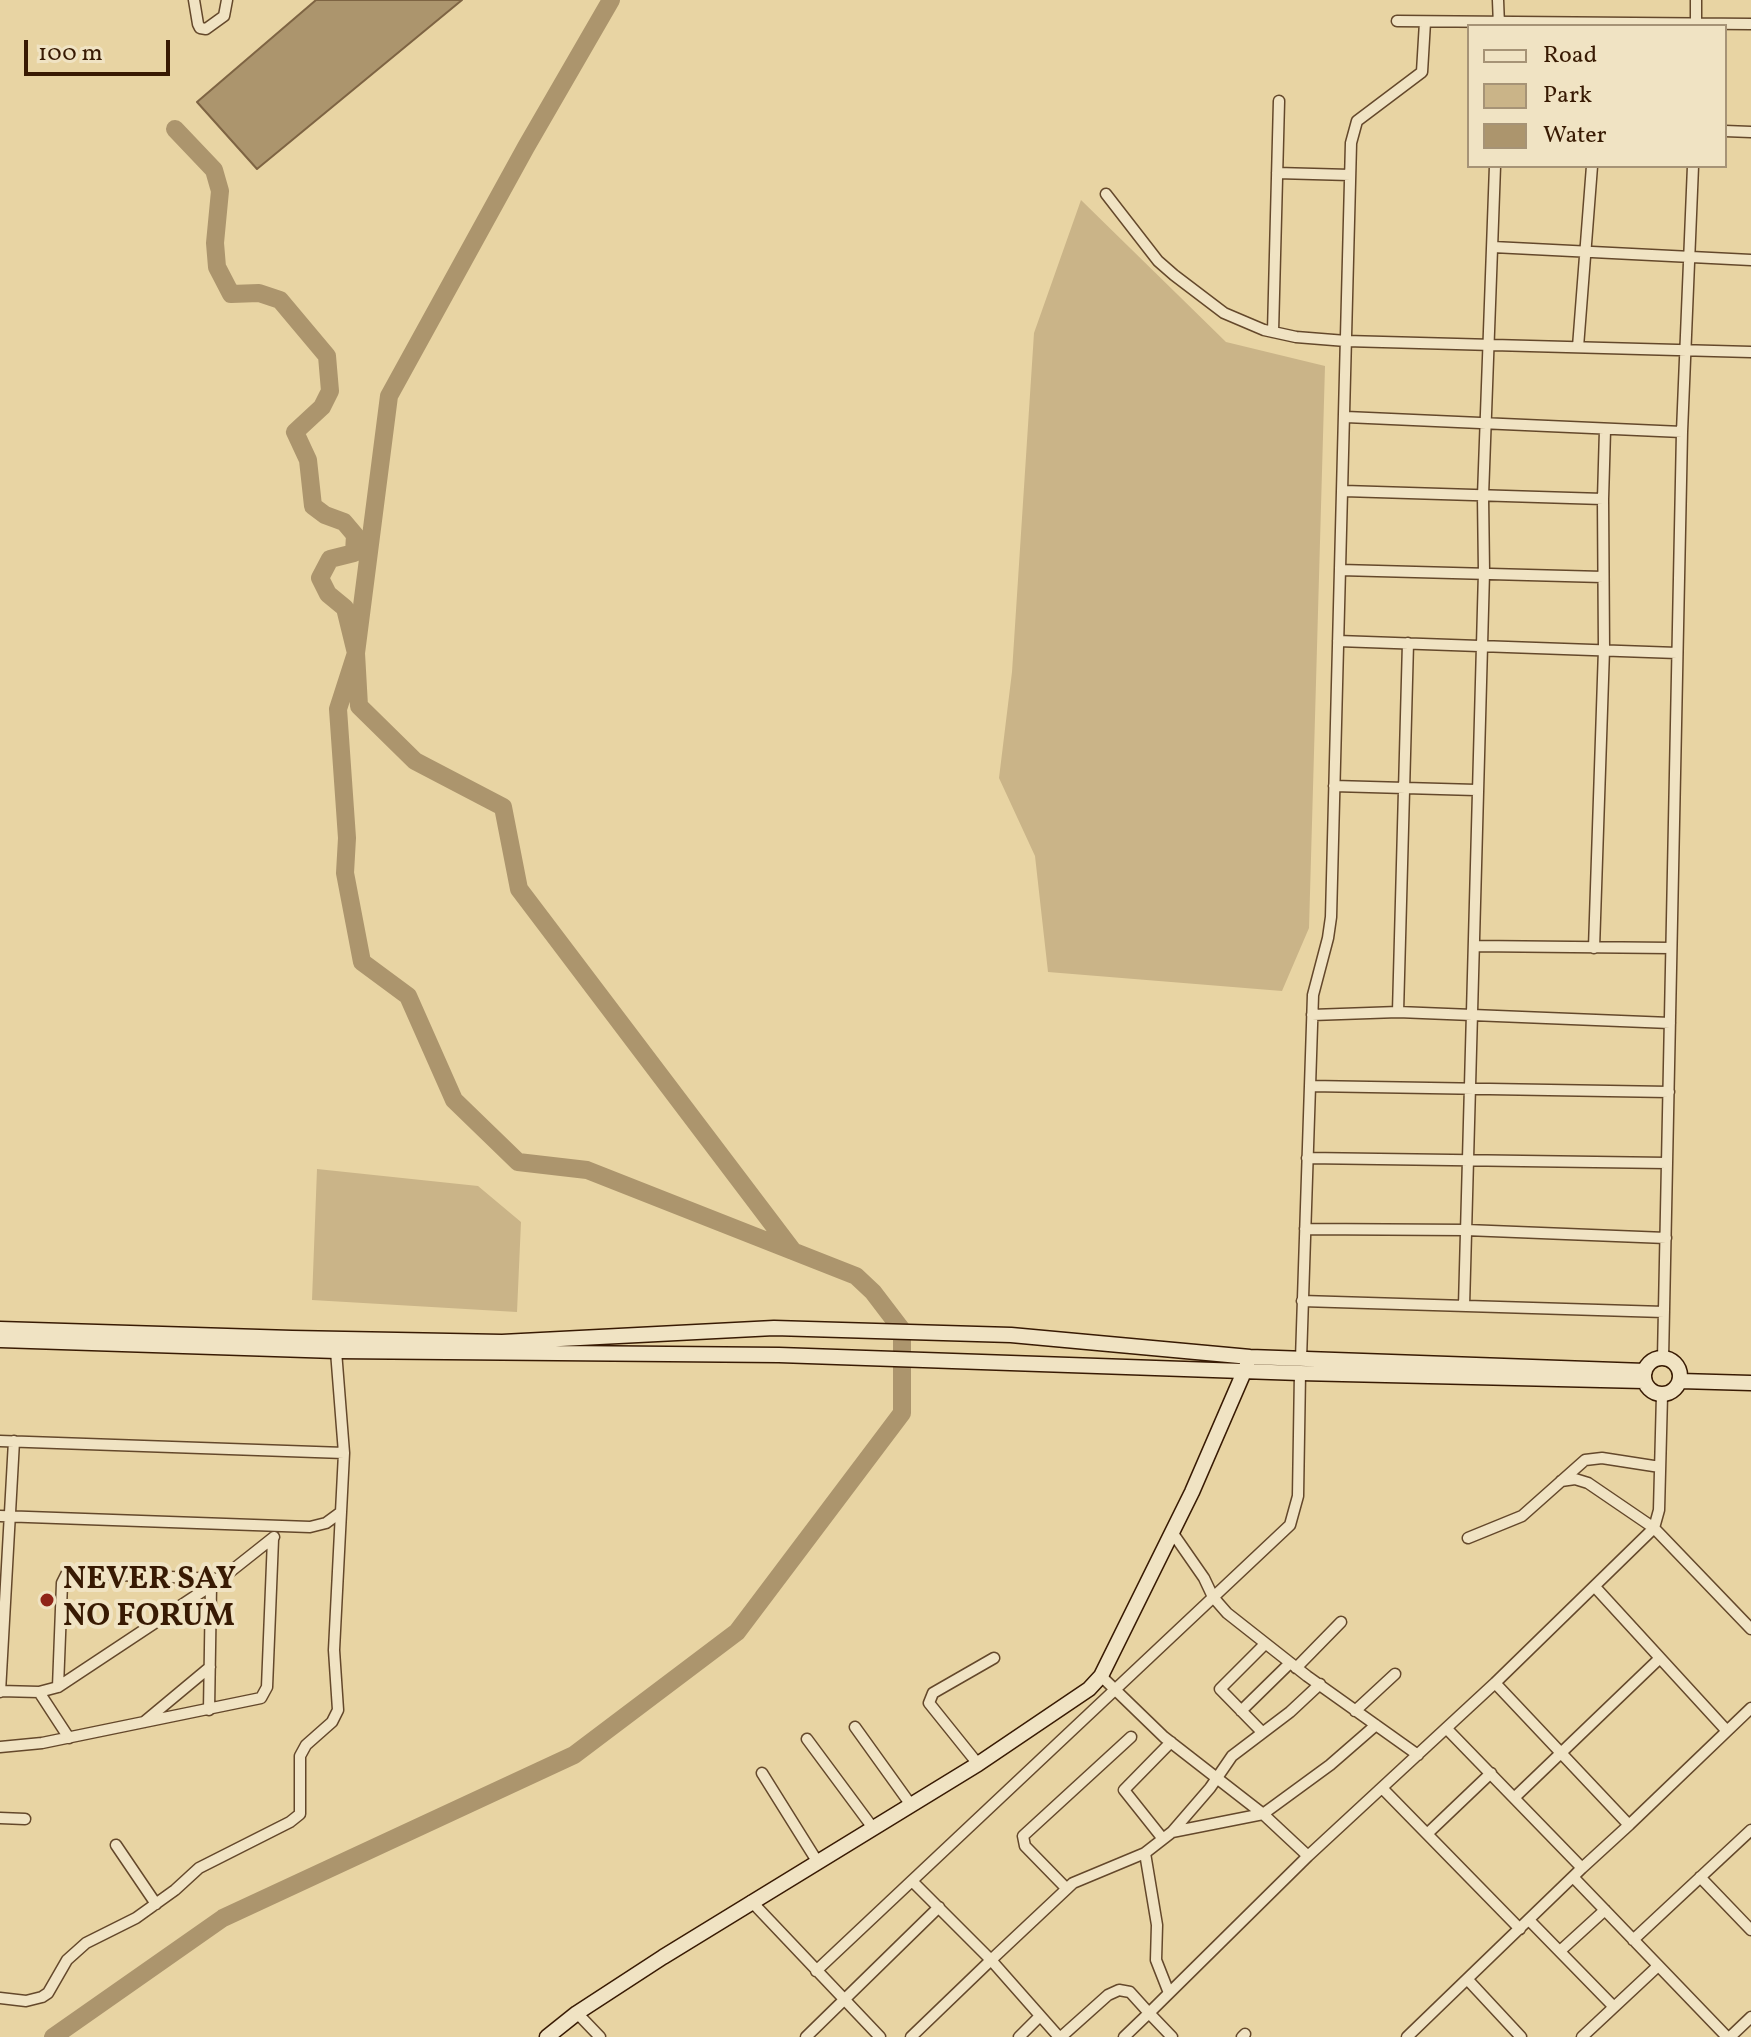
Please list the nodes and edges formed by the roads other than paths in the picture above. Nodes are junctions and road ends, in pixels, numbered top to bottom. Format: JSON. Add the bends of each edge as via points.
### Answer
{"nodes":[{"id":1,"x":194,"y":0,"type":"edge"},
{"id":2,"x":227,"y":0,"type":"edge"},
{"id":3,"x":1498,"y":0,"type":"edge"},
{"id":4,"x":1696,"y":0,"type":"edge"},
{"id":5,"x":1397,"y":21,"type":"dead end"},
{"id":6,"x":1425,"y":22,"type":"junction"},
{"id":7,"x":1474,"y":24,"type":"edge"},
{"id":8,"x":1499,"y":24,"type":"edge"},
{"id":9,"x":1696,"y":24,"type":"edge"},
{"id":10,"x":1751,"y":24,"type":"edge"},
{"id":11,"x":1279,"y":101,"type":"dead end"},
{"id":12,"x":1727,"y":131,"type":"edge"},
{"id":13,"x":1751,"y":132,"type":"edge"},
{"id":14,"x":1495,"y":168,"type":"edge"},
{"id":15,"x":1592,"y":168,"type":"edge"},
{"id":16,"x":1693,"y":168,"type":"edge"},
{"id":17,"x":1277,"y":173,"type":"junction"},
{"id":18,"x":1350,"y":175,"type":"junction"},
{"id":19,"x":1106,"y":194,"type":"dead end"},
{"id":20,"x":1493,"y":247,"type":"junction"},
{"id":21,"x":1586,"y":251,"type":"junction"},
{"id":22,"x":1690,"y":257,"type":"junction"},
{"id":23,"x":1751,"y":260,"type":"edge"},
{"id":24,"x":1273,"y":332,"type":"junction"},
{"id":25,"x":1346,"y":341,"type":"junction"},
{"id":26,"x":1489,"y":345,"type":"junction"},
{"id":27,"x":1578,"y":347,"type":"junction"},
{"id":28,"x":1686,"y":350,"type":"junction"},
{"id":29,"x":1751,"y":352,"type":"edge"},
{"id":30,"x":1346,"y":417,"type":"junction"},
{"id":31,"x":1486,"y":424,"type":"junction"},
{"id":32,"x":1605,"y":430,"type":"junction"},
{"id":33,"x":1682,"y":432,"type":"junction"},
{"id":34,"x":1344,"y":491,"type":"junction"},
{"id":35,"x":1483,"y":496,"type":"junction"},
{"id":36,"x":1603,"y":499,"type":"junction"},
{"id":37,"x":1340,"y":570,"type":"junction"},
{"id":38,"x":1484,"y":572,"type":"junction"},
{"id":39,"x":1603,"y":577,"type":"junction"},
{"id":40,"x":1338,"y":641,"type":"junction"},
{"id":41,"x":1408,"y":643,"type":"junction"},
{"id":42,"x":1482,"y":645,"type":"junction"},
{"id":43,"x":1604,"y":649,"type":"junction"},
{"id":44,"x":1677,"y":653,"type":"junction"},
{"id":45,"x":1334,"y":786,"type":"junction"},
{"id":46,"x":1405,"y":790,"type":"junction"},
{"id":47,"x":1476,"y":790,"type":"junction"},
{"id":48,"x":1474,"y":946,"type":"junction"},
{"id":49,"x":1594,"y":948,"type":"junction"},
{"id":50,"x":1671,"y":948,"type":"junction"},
{"id":51,"x":1398,"y":1012,"type":"junction"},
{"id":52,"x":1312,"y":1015,"type":"junction"},
{"id":53,"x":1472,"y":1016,"type":"junction"},
{"id":54,"x":1670,"y":1023,"type":"junction"},
{"id":55,"x":1310,"y":1086,"type":"junction"},
{"id":56,"x":1470,"y":1089,"type":"junction"},
{"id":57,"x":1669,"y":1092,"type":"junction"},
{"id":58,"x":1307,"y":1158,"type":"junction"},
{"id":59,"x":1468,"y":1161,"type":"junction"},
{"id":60,"x":1667,"y":1163,"type":"junction"},
{"id":61,"x":1305,"y":1229,"type":"junction"},
{"id":62,"x":1466,"y":1230,"type":"junction"},
{"id":63,"x":1666,"y":1238,"type":"junction"},
{"id":64,"x":1302,"y":1301,"type":"junction"},
{"id":65,"x":1464,"y":1306,"type":"junction"},
{"id":66,"x":1664,"y":1312,"type":"junction"},
{"id":67,"x":0,"y":1329,"type":"edge"},
{"id":68,"x":0,"y":1340,"type":"edge"},
{"id":69,"x":336,"y":1351,"type":"junction"},
{"id":70,"x":1663,"y":1358,"type":"junction"},
{"id":71,"x":1247,"y":1364,"type":"junction"},
{"id":72,"x":1300,"y":1366,"type":"junction"},
{"id":73,"x":1751,"y":1373,"type":"edge"},
{"id":74,"x":1644,"y":1376,"type":"junction"},
{"id":75,"x":1680,"y":1376,"type":"junction"},
{"id":76,"x":1751,"y":1383,"type":"edge"},
{"id":77,"x":1662,"y":1395,"type":"junction"},
{"id":78,"x":0,"y":1441,"type":"edge"},
{"id":79,"x":14,"y":1441,"type":"junction"},
{"id":80,"x":344,"y":1453,"type":"junction"},
{"id":81,"x":1660,"y":1467,"type":"junction"},
{"id":82,"x":1561,"y":1481,"type":"junction"},
{"id":83,"x":341,"y":1512,"type":"junction"},
{"id":84,"x":5,"y":1516,"type":"edge"},
{"id":85,"x":275,"y":1527,"type":"junction"},
{"id":86,"x":1654,"y":1528,"type":"junction"},
{"id":87,"x":1172,"y":1532,"type":"junction"},
{"id":88,"x":1468,"y":1538,"type":"dead end"},
{"id":89,"x":273,"y":1539,"type":"junction"},
{"id":90,"x":216,"y":1582,"type":"junction"},
{"id":91,"x":2,"y":1587,"type":"edge"},
{"id":92,"x":1595,"y":1587,"type":"junction"},
{"id":93,"x":1213,"y":1597,"type":"junction"},
{"id":94,"x":1341,"y":1622,"type":"dead end"},
{"id":95,"x":1751,"y":1629,"type":"edge"},
{"id":96,"x":1265,"y":1644,"type":"junction"},
{"id":97,"x":994,"y":1658,"type":"dead end"},
{"id":98,"x":1660,"y":1658,"type":"junction"},
{"id":99,"x":1293,"y":1666,"type":"junction"},
{"id":100,"x":210,"y":1667,"type":"junction"},
{"id":101,"x":1395,"y":1674,"type":"dead end"},
{"id":102,"x":1101,"y":1676,"type":"junction"},
{"id":103,"x":1495,"y":1683,"type":"junction"},
{"id":104,"x":1320,"y":1684,"type":"junction"},
{"id":105,"x":58,"y":1687,"type":"junction"},
{"id":106,"x":1115,"y":1690,"type":"junction"},
{"id":107,"x":0,"y":1692,"type":"edge"},
{"id":108,"x":39,"y":1692,"type":"junction"},
{"id":109,"x":1751,"y":1708,"type":"edge"},
{"id":110,"x":209,"y":1710,"type":"junction"},
{"id":111,"x":1241,"y":1711,"type":"junction"},
{"id":112,"x":1355,"y":1711,"type":"junction"},
{"id":113,"x":142,"y":1723,"type":"junction"},
{"id":114,"x":1376,"y":1725,"type":"junction"},
{"id":115,"x":855,"y":1727,"type":"dead end"},
{"id":116,"x":1447,"y":1729,"type":"junction"},
{"id":117,"x":1727,"y":1731,"type":"junction"},
{"id":118,"x":1262,"y":1732,"type":"junction"},
{"id":119,"x":1131,"y":1737,"type":"dead end"},
{"id":120,"x":69,"y":1738,"type":"junction"},
{"id":121,"x":807,"y":1739,"type":"dead end"},
{"id":122,"x":1171,"y":1742,"type":"junction"},
{"id":123,"x":0,"y":1747,"type":"edge"},
{"id":124,"x":1418,"y":1755,"type":"junction"},
{"id":125,"x":1561,"y":1755,"type":"junction"},
{"id":126,"x":978,"y":1764,"type":"junction"},
{"id":127,"x":762,"y":1773,"type":"dead end"},
{"id":128,"x":1491,"y":1773,"type":"junction"},
{"id":129,"x":1217,"y":1778,"type":"junction"},
{"id":130,"x":1382,"y":1788,"type":"junction"},
{"id":131,"x":1514,"y":1798,"type":"junction"},
{"id":132,"x":911,"y":1805,"type":"junction"},
{"id":133,"x":1263,"y":1814,"type":"junction"},
{"id":134,"x":0,"y":1818,"type":"edge"},
{"id":135,"x":25,"y":1819,"type":"dead end"},
{"id":136,"x":1629,"y":1825,"type":"junction"},
{"id":137,"x":873,"y":1828,"type":"junction"},
{"id":138,"x":1751,"y":1830,"type":"edge"},
{"id":139,"x":1427,"y":1834,"type":"junction"},
{"id":140,"x":1168,"y":1836,"type":"junction"},
{"id":141,"x":116,"y":1845,"type":"dead end"},
{"id":142,"x":1145,"y":1853,"type":"junction"},
{"id":143,"x":1308,"y":1856,"type":"junction"},
{"id":144,"x":817,"y":1861,"type":"junction"},
{"id":145,"x":1582,"y":1868,"type":"junction"},
{"id":146,"x":1573,"y":1877,"type":"junction"},
{"id":147,"x":1700,"y":1877,"type":"junction"},
{"id":148,"x":912,"y":1881,"type":"junction"},
{"id":149,"x":1066,"y":1888,"type":"junction"},
{"id":150,"x":751,"y":1901,"type":"junction"},
{"id":151,"x":156,"y":1904,"type":"junction"},
{"id":152,"x":939,"y":1907,"type":"junction"},
{"id":153,"x":1605,"y":1910,"type":"junction"},
{"id":154,"x":1529,"y":1920,"type":"junction"},
{"id":155,"x":1520,"y":1929,"type":"junction"},
{"id":156,"x":1751,"y":1930,"type":"edge"},
{"id":157,"x":1633,"y":1940,"type":"junction"},
{"id":158,"x":1560,"y":1951,"type":"junction"},
{"id":159,"x":991,"y":1960,"type":"junction"},
{"id":160,"x":1658,"y":1966,"type":"junction"},
{"id":161,"x":816,"y":1971,"type":"junction"},
{"id":162,"x":1468,"y":1980,"type":"junction"},
{"id":163,"x":1169,"y":1993,"type":"junction"},
{"id":164,"x":0,"y":1998,"type":"edge"},
{"id":165,"x":844,"y":2002,"type":"junction"},
{"id":166,"x":1614,"y":2007,"type":"junction"},
{"id":167,"x":577,"y":2013,"type":"junction"},
{"id":168,"x":1149,"y":2013,"type":"junction"},
{"id":169,"x":1040,"y":2016,"type":"junction"},
{"id":170,"x":1751,"y":2017,"type":"edge"},
{"id":171,"x":547,"y":2037,"type":"edge"},
{"id":172,"x":600,"y":2037,"type":"edge"},
{"id":173,"x":806,"y":2037,"type":"edge"},
{"id":174,"x":880,"y":2037,"type":"edge"},
{"id":175,"x":911,"y":2037,"type":"edge"},
{"id":176,"x":1019,"y":2037,"type":"edge"},
{"id":177,"x":1060,"y":2037,"type":"edge"},
{"id":178,"x":1124,"y":2037,"type":"edge"},
{"id":179,"x":1172,"y":2037,"type":"edge"},
{"id":180,"x":1407,"y":2037,"type":"edge"},
{"id":181,"x":1521,"y":2037,"type":"edge"},
{"id":182,"x":1582,"y":2037,"type":"edge"},
{"id":183,"x":1728,"y":2037,"type":"edge"}],
"edges":[{"from":1,"to":2,"type":"street","via":[[198,24],[206,29],[224,16]]},
{"from":3,"to":8,"type":"street"},
{"from":4,"to":9,"type":"street"},
{"from":5,"to":6,"type":"street"},
{"from":6,"to":7,"type":"street"},
{"from":6,"to":18,"type":"street","via":[[1422,72],[1357,121]]},
{"from":9,"to":10,"type":"street"},
{"from":11,"to":17,"type":"street"},
{"from":12,"to":13,"type":"street"},
{"from":14,"to":20,"type":"street"},
{"from":15,"to":21,"type":"street"},
{"from":16,"to":22,"type":"street"},
{"from":17,"to":18,"type":"street"},
{"from":17,"to":24,"type":"street"},
{"from":18,"to":25,"type":"street"},
{"from":19,"to":24,"type":"street","via":[[1174,275],[1224,313]]},
{"from":20,"to":21,"type":"street"},
{"from":20,"to":26,"type":"street"},
{"from":21,"to":22,"type":"street"},
{"from":21,"to":27,"type":"street"},
{"from":22,"to":23,"type":"street"},
{"from":22,"to":28,"type":"street"},
{"from":24,"to":25,"type":"street"},
{"from":25,"to":26,"type":"street"},
{"from":25,"to":30,"type":"street"},
{"from":26,"to":27,"type":"street"},
{"from":26,"to":31,"type":"street"},
{"from":27,"to":28,"type":"street"},
{"from":28,"to":29,"type":"street"},
{"from":28,"to":33,"type":"street"},
{"from":30,"to":31,"type":"street"},
{"from":30,"to":34,"type":"street"},
{"from":31,"to":32,"type":"street"},
{"from":31,"to":35,"type":"street"},
{"from":32,"to":33,"type":"street"},
{"from":32,"to":36,"type":"street"},
{"from":33,"to":44,"type":"street"},
{"from":34,"to":35,"type":"street"},
{"from":34,"to":37,"type":"street"},
{"from":35,"to":36,"type":"street"},
{"from":35,"to":38,"type":"street"},
{"from":36,"to":39,"type":"street"},
{"from":37,"to":38,"type":"street"},
{"from":37,"to":40,"type":"street"},
{"from":38,"to":39,"type":"street"},
{"from":38,"to":42,"type":"street"},
{"from":39,"to":43,"type":"street"},
{"from":40,"to":41,"type":"street"},
{"from":40,"to":45,"type":"street"},
{"from":41,"to":42,"type":"street"},
{"from":41,"to":46,"type":"street"},
{"from":42,"to":43,"type":"street"},
{"from":42,"to":47,"type":"street"},
{"from":43,"to":44,"type":"street"},
{"from":43,"to":49,"type":"street"},
{"from":44,"to":50,"type":"street"},
{"from":45,"to":46,"type":"street"},
{"from":45,"to":52,"type":"street","via":[[1331,917],[1314,983]]},
{"from":46,"to":47,"type":"street"},
{"from":46,"to":51,"type":"street"},
{"from":47,"to":48,"type":"street"},
{"from":48,"to":49,"type":"street"},
{"from":48,"to":53,"type":"street"},
{"from":49,"to":50,"type":"street"},
{"from":50,"to":54,"type":"street"},
{"from":51,"to":52,"type":"street"},
{"from":51,"to":53,"type":"street"},
{"from":52,"to":55,"type":"street"},
{"from":53,"to":54,"type":"street"},
{"from":53,"to":56,"type":"street"},
{"from":54,"to":57,"type":"street"},
{"from":55,"to":56,"type":"street"},
{"from":55,"to":58,"type":"street"},
{"from":56,"to":57,"type":"street"},
{"from":56,"to":59,"type":"street"},
{"from":57,"to":60,"type":"street"},
{"from":58,"to":59,"type":"street"},
{"from":58,"to":61,"type":"street"},
{"from":59,"to":60,"type":"street"},
{"from":59,"to":62,"type":"street"},
{"from":60,"to":63,"type":"street"},
{"from":61,"to":62,"type":"street"},
{"from":61,"to":64,"type":"street"},
{"from":62,"to":63,"type":"street"},
{"from":62,"to":65,"type":"street"},
{"from":63,"to":66,"type":"street"},
{"from":64,"to":65,"type":"street"},
{"from":64,"to":72,"type":"street"},
{"from":65,"to":66,"type":"street"},
{"from":66,"to":70,"type":"street"},
{"from":67,"to":71,"type":"main road","via":[[502,1342],[774,1328],[1033,1337]]},
{"from":68,"to":69,"type":"main road"},
{"from":69,"to":71,"type":"main road"},
{"from":69,"to":80,"type":"street"},
{"from":70,"to":74,"type":"main road","via":[[1650,1363]]},
{"from":70,"to":75,"type":"main road","via":[[1674,1362]]},
{"from":71,"to":72,"type":"main road"},
{"from":71,"to":87,"type":"main road"},
{"from":72,"to":74,"type":"main road"},
{"from":72,"to":93,"type":"street","via":[[1294,1517]]},
{"from":73,"to":75,"type":"main road"},
{"from":74,"to":77,"type":"main road","via":[[1654,1393]]},
{"from":75,"to":76,"type":"main road"},
{"from":75,"to":77,"type":"main road","via":[[1671,1392]]},
{"from":77,"to":81,"type":"street"},
{"from":78,"to":79,"type":"street"},
{"from":79,"to":80,"type":"street"},
{"from":79,"to":84,"type":"street"},
{"from":80,"to":83,"type":"street"},
{"from":81,"to":82,"type":"street","via":[[1592,1458]]},
{"from":81,"to":86,"type":"street"},
{"from":82,"to":86,"type":"street","via":[[1588,1483]]},
{"from":82,"to":88,"type":"street","via":[[1522,1516]]},
{"from":83,"to":85,"type":"street","via":[[310,1527]]},
{"from":83,"to":151,"type":"street","via":[[334,1650],[338,1710],[300,1756],[300,1814],[199,1868]]},
{"from":84,"to":85,"type":"street"},
{"from":84,"to":91,"type":"street"},
{"from":85,"to":89,"type":"street"},
{"from":86,"to":92,"type":"street"},
{"from":86,"to":95,"type":"street"},
{"from":87,"to":93,"type":"street"},
{"from":87,"to":102,"type":"main road"},
{"from":89,"to":90,"type":"street"},
{"from":89,"to":110,"type":"street","via":[[265,1694]]},
{"from":90,"to":100,"type":"street"},
{"from":90,"to":105,"type":"street"},
{"from":90,"to":105,"type":"street","via":[[67,1573],[62,1583]]},
{"from":91,"to":107,"type":"street"},
{"from":92,"to":98,"type":"street"},
{"from":92,"to":103,"type":"street"},
{"from":93,"to":96,"type":"street"},
{"from":93,"to":106,"type":"street"},
{"from":94,"to":99,"type":"street"},
{"from":96,"to":99,"type":"street"},
{"from":96,"to":111,"type":"street","via":[[1221,1685],[1221,1692]]},
{"from":97,"to":126,"type":"street","via":[[933,1693],[929,1703]]},
{"from":98,"to":117,"type":"street"},
{"from":98,"to":125,"type":"street"},
{"from":99,"to":104,"type":"street"},
{"from":99,"to":111,"type":"street"},
{"from":100,"to":110,"type":"street"},
{"from":100,"to":113,"type":"street"},
{"from":101,"to":112,"type":"street"},
{"from":102,"to":106,"type":"street"},
{"from":102,"to":126,"type":"main road","via":[[1078,1699]]},
{"from":103,"to":116,"type":"street"},
{"from":103,"to":125,"type":"street"},
{"from":104,"to":112,"type":"street"},
{"from":104,"to":118,"type":"street"},
{"from":105,"to":108,"type":"street"},
{"from":106,"to":122,"type":"street"},
{"from":106,"to":148,"type":"street"},
{"from":107,"to":108,"type":"street"},
{"from":108,"to":120,"type":"street"},
{"from":109,"to":117,"type":"street"},
{"from":110,"to":113,"type":"street"},
{"from":111,"to":118,"type":"street"},
{"from":112,"to":114,"type":"street"},
{"from":113,"to":120,"type":"street"},
{"from":114,"to":124,"type":"street"},
{"from":114,"to":133,"type":"street"},
{"from":115,"to":132,"type":"street"},
{"from":116,"to":124,"type":"street"},
{"from":116,"to":128,"type":"street"},
{"from":117,"to":136,"type":"street"},
{"from":118,"to":129,"type":"street","via":[[1232,1756]]},
{"from":119,"to":149,"type":"street","via":[[1023,1836],[1025,1846]]},
{"from":120,"to":123,"type":"street"},
{"from":121,"to":137,"type":"street"},
{"from":122,"to":129,"type":"street"},
{"from":122,"to":140,"type":"street","via":[[1124,1790]]},
{"from":124,"to":130,"type":"street"},
{"from":125,"to":131,"type":"street"},
{"from":125,"to":136,"type":"street"},
{"from":126,"to":132,"type":"main road"},
{"from":127,"to":144,"type":"street"},
{"from":128,"to":131,"type":"street"},
{"from":128,"to":139,"type":"street"},
{"from":129,"to":133,"type":"street"},
{"from":129,"to":140,"type":"street"},
{"from":130,"to":139,"type":"street"},
{"from":130,"to":143,"type":"street"},
{"from":131,"to":145,"type":"street"},
{"from":132,"to":137,"type":"main road"},
{"from":133,"to":140,"type":"street"},
{"from":133,"to":143,"type":"street"},
{"from":134,"to":135,"type":"street"},
{"from":136,"to":145,"type":"street"},
{"from":137,"to":144,"type":"main road"},
{"from":138,"to":147,"type":"street"},
{"from":139,"to":155,"type":"street"},
{"from":140,"to":142,"type":"street"},
{"from":141,"to":151,"type":"street"},
{"from":142,"to":149,"type":"street"},
{"from":142,"to":163,"type":"street","via":[[1157,1925],[1156,1960]]},
{"from":143,"to":163,"type":"street"},
{"from":144,"to":150,"type":"main road"},
{"from":145,"to":146,"type":"street"},
{"from":146,"to":153,"type":"street"},
{"from":146,"to":154,"type":"street"},
{"from":147,"to":156,"type":"street"},
{"from":147,"to":157,"type":"street"},
{"from":148,"to":152,"type":"street"},
{"from":148,"to":161,"type":"street"},
{"from":149,"to":159,"type":"street"},
{"from":150,"to":161,"type":"street"},
{"from":150,"to":167,"type":"main road"},
{"from":151,"to":164,"type":"street","via":[[86,1943],[42,1997]]},
{"from":152,"to":159,"type":"street"},
{"from":152,"to":165,"type":"street"},
{"from":153,"to":157,"type":"street"},
{"from":153,"to":158,"type":"street"},
{"from":154,"to":155,"type":"street"},
{"from":154,"to":158,"type":"street"},
{"from":155,"to":162,"type":"street"},
{"from":157,"to":160,"type":"street"},
{"from":158,"to":166,"type":"street"},
{"from":159,"to":169,"type":"street"},
{"from":159,"to":175,"type":"street"},
{"from":160,"to":166,"type":"street"},
{"from":160,"to":183,"type":"street"},
{"from":161,"to":165,"type":"street"},
{"from":162,"to":180,"type":"street"},
{"from":162,"to":181,"type":"street"},
{"from":163,"to":168,"type":"street"},
{"from":165,"to":173,"type":"street"},
{"from":165,"to":174,"type":"street"},
{"from":166,"to":182,"type":"street"},
{"from":167,"to":171,"type":"main road"},
{"from":167,"to":172,"type":"street"},
{"from":168,"to":177,"type":"street","via":[[1130,1992],[1119,1990]]},
{"from":168,"to":178,"type":"street"},
{"from":168,"to":179,"type":"street"},
{"from":169,"to":176,"type":"street"},
{"from":169,"to":177,"type":"street"},
{"from":170,"to":183,"type":"street"}]}
